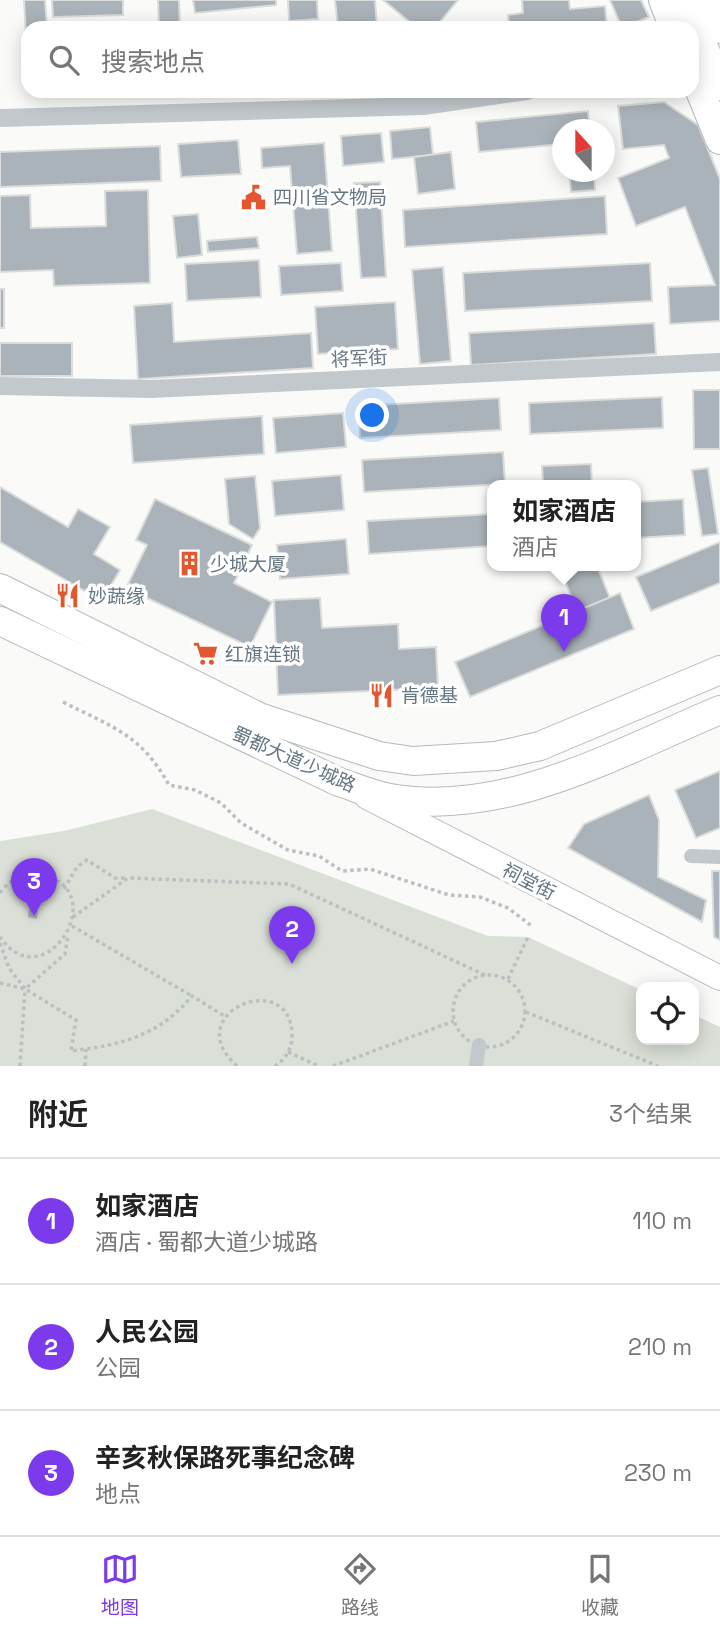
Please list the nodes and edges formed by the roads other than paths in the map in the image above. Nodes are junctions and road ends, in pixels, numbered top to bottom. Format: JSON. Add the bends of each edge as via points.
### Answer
{"nodes":[{"id":1,"x":663,"y":0,"type":"edge"},
{"id":2,"x":684,"y":0,"type":"edge"},
{"id":3,"x":708,"y":0,"type":"edge"},
{"id":4,"x":671,"y":21,"type":"edge"},
{"id":5,"x":693,"y":21,"type":"edge"},
{"id":6,"x":720,"y":29,"type":"edge"},
{"id":7,"x":699,"y":36,"type":"edge"},
{"id":8,"x":720,"y":86,"type":"edge"},
{"id":9,"x":699,"y":88,"type":"edge"},
{"id":10,"x":478,"y":98,"type":"edge"},
{"id":11,"x":0,"y":118,"type":"edge"},
{"id":12,"x":720,"y":140,"type":"edge"},
{"id":13,"x":720,"y":362,"type":"edge"},
{"id":14,"x":0,"y":386,"type":"edge"},
{"id":15,"x":0,"y":588,"type":"edge"},
{"id":16,"x":0,"y":621,"type":"edge"},
{"id":17,"x":720,"y":670,"type":"edge"},
{"id":18,"x":720,"y":710,"type":"edge"},
{"id":19,"x":339,"y":782,"type":"junction"},
{"id":20,"x":691,"y":856,"type":"dead end"},
{"id":21,"x":720,"y":857,"type":"edge"},
{"id":22,"x":720,"y":978,"type":"edge"},
{"id":23,"x":479,"y":1045,"type":"road end"},
{"id":24,"x":475,"y":1066,"type":"edge"}],
"edges":[{"from":1,"to":4,"type":"main road"},
{"from":2,"to":5,"type":"main road"},
{"from":3,"to":6,"type":"main road"},
{"from":7,"to":8,"type":"main road"},
{"from":9,"to":12,"type":"main road"},
{"from":10,"to":11,"type":"street","via":[[423,106]]},
{"from":13,"to":14,"type":"street","name":"将军街","via":[[150,388]]},
{"from":15,"to":17,"type":"main road","name":"蜀都大道少城路","via":[[259,717],[379,756],[413,761],[496,756],[540,746]]},
{"from":16,"to":19,"type":"main road","name":"蜀都大道少城路"},
{"from":18,"to":19,"type":"main road","name":"蜀都大道少城路","via":[[550,781],[488,798],[436,802],[389,798]]},
{"from":19,"to":22,"type":"main road","name":"祠堂街"},
{"from":20,"to":21,"type":"street"},
{"from":23,"to":24,"type":"street"}]}
